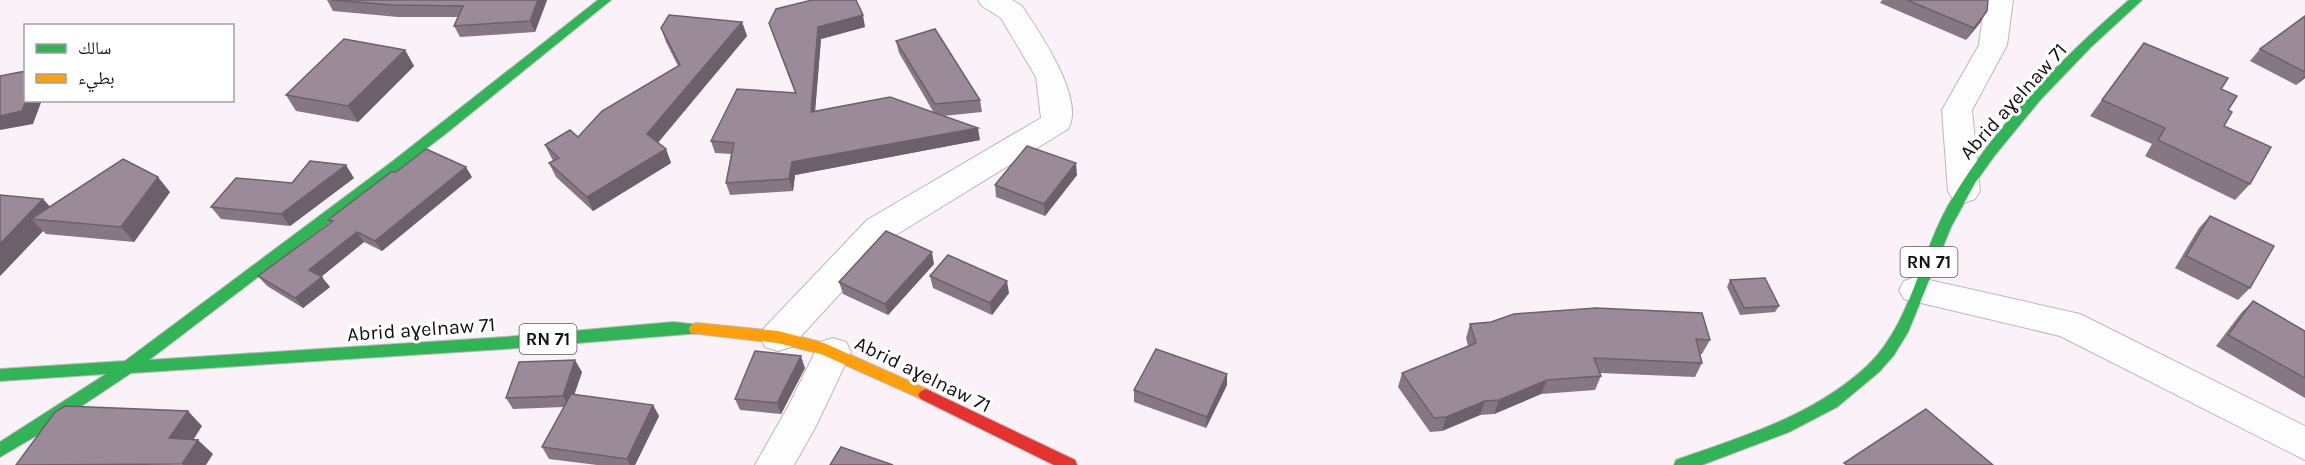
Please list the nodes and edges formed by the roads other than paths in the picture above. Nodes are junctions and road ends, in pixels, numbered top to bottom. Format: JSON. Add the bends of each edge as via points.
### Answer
{"nodes":[{"id":1,"x":605,"y":0,"type":"edge"},
{"id":2,"x":992,"y":0,"type":"edge"},
{"id":3,"x":1998,"y":0,"type":"edge"},
{"id":4,"x":2136,"y":0,"type":"edge"},
{"id":5,"x":1964,"y":190,"type":"junction"},
{"id":6,"x":1916,"y":290,"type":"junction"},
{"id":7,"x":778,"y":337,"type":"junction"},
{"id":8,"x":832,"y":352,"type":"junction"},
{"id":9,"x":127,"y":368,"type":"junction"},
{"id":10,"x":0,"y":375,"type":"edge"},
{"id":11,"x":2305,"y":444,"type":"edge"},
{"id":12,"x":0,"y":450,"type":"edge"},
{"id":13,"x":774,"y":465,"type":"edge"},
{"id":14,"x":1069,"y":465,"type":"edge"},
{"id":15,"x":1682,"y":465,"type":"edge"}],
"edges":[{"from":1,"to":9,"type":"main road","via":[[484,99]]},
{"from":2,"to":7,"type":"street","via":[[1012,12],[1051,77],[1057,122],[879,229]]},
{"from":3,"to":5,"type":"street","via":[[1994,45],[1957,110]]},
{"from":4,"to":5,"type":"main road","name":"Abrid aɣelnaw 71","number":"RN 71","via":[[2106,25],[2027,109]]},
{"from":5,"to":6,"type":"main road","name":"Abrid aɣelnaw 71","number":"RN 71"},
{"from":6,"to":11,"type":"street","via":[[2068,324]]},
{"from":6,"to":15,"type":"main road","name":"Abrid aɣelnaw 71","number":"RN 71","via":[[1897,337],[1875,368],[1844,395],[1773,435]]},
{"from":7,"to":8,"type":"main road","name":"Abrid aɣelnaw 71","number":"RN 71"},
{"from":7,"to":9,"type":"main road","name":"Abrid aɣelnaw 71","number":"RN 71","via":[[673,328]]},
{"from":8,"to":13,"type":"street"},
{"from":8,"to":14,"type":"main road","name":"Abrid aɣelnaw 71","number":"RN 71"},
{"from":9,"to":10,"type":"main road","name":"Abrid aɣelnaw 71","number":"RN 71"},
{"from":9,"to":12,"type":"main road"}]}
